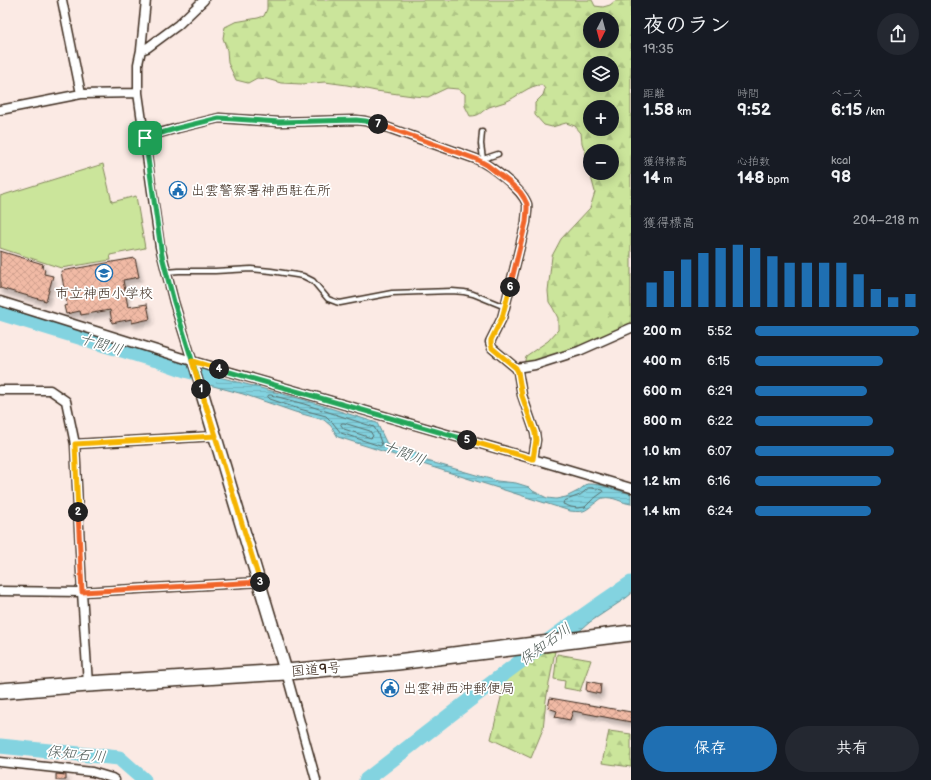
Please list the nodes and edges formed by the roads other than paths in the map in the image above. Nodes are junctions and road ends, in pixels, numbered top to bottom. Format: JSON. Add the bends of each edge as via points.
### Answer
{"nodes":[{"id":1,"x":62,"y":0,"type":"edge"},
{"id":2,"x":146,"y":0,"type":"edge"},
{"id":3,"x":204,"y":0,"type":"edge"},
{"id":4,"x":141,"y":50,"type":"junction"},
{"id":5,"x":138,"y":93,"type":"junction"},
{"id":6,"x":81,"y":94,"type":"junction"},
{"id":7,"x":0,"y":110,"type":"edge"},
{"id":8,"x":482,"y":132,"type":"dead end"},
{"id":9,"x":145,"y":138,"type":"junction"},
{"id":10,"x":498,"y":154,"type":"dead end"},
{"id":11,"x":482,"y":160,"type":"junction"},
{"id":12,"x":166,"y":272,"type":"junction"},
{"id":13,"x":0,"y":301,"type":"edge"},
{"id":14,"x":506,"y":307,"type":"junction"},
{"id":15,"x":631,"y":328,"type":"edge"},
{"id":16,"x":193,"y":363,"type":"junction"},
{"id":17,"x":516,"y":368,"type":"junction"},
{"id":18,"x":0,"y":390,"type":"edge"},
{"id":19,"x":203,"y":396,"type":"joint"},
{"id":20,"x":216,"y":436,"type":"junction"},
{"id":21,"x":75,"y":444,"type":"junction"},
{"id":22,"x":533,"y":459,"type":"junction"},
{"id":23,"x":631,"y":488,"type":"edge"},
{"id":24,"x":260,"y":582,"type":"junction"},
{"id":25,"x":0,"y":591,"type":"edge"},
{"id":26,"x":82,"y":592,"type":"junction"},
{"id":27,"x":631,"y":633,"type":"edge"},
{"id":28,"x":286,"y":672,"type":"junction"},
{"id":29,"x":88,"y":684,"type":"junction"},
{"id":30,"x":0,"y":691,"type":"edge"},
{"id":31,"x":0,"y":762,"type":"edge"},
{"id":32,"x":115,"y":780,"type":"edge"},
{"id":33,"x":316,"y":780,"type":"edge"}],
"edges":[{"from":1,"to":6,"type":"street"},
{"from":2,"to":4,"type":"street"},
{"from":3,"to":4,"type":"street","via":[[178,26]]},
{"from":4,"to":5,"type":"street","via":[[138,64]]},
{"from":5,"to":6,"type":"street"},
{"from":5,"to":9,"type":"street"},
{"from":6,"to":7,"type":"street"},
{"from":8,"to":11,"type":"lane"},
{"from":9,"to":11,"type":"street","via":[[219,118],[279,122],[356,120],[383,126]]},
{"from":9,"to":12,"type":"street","via":[[160,247]]},
{"from":10,"to":11,"type":"lane"},
{"from":11,"to":14,"type":"street","via":[[514,187],[527,204],[526,222]]},
{"from":12,"to":14,"type":"lane","via":[[251,269],[303,276],[313,281],[328,299],[340,303],[392,293],[452,291],[473,294]]},
{"from":12,"to":16,"type":"street"},
{"from":13,"to":16,"type":"street"},
{"from":14,"to":17,"type":"street","via":[[491,344],[492,348]]},
{"from":15,"to":17,"type":"street","via":[[578,351],[535,365]]},
{"from":16,"to":19,"type":"street"},
{"from":16,"to":22,"type":"street"},
{"from":17,"to":22,"type":"street","via":[[522,396],[535,433]]},
{"from":18,"to":21,"type":"street","via":[[50,390],[66,401]]},
{"from":19,"to":20,"type":"street"},
{"from":20,"to":21,"type":"street"},
{"from":20,"to":24,"type":"street"},
{"from":21,"to":26,"type":"street"},
{"from":22,"to":23,"type":"street"},
{"from":24,"to":26,"type":"street"},
{"from":24,"to":28,"type":"street"},
{"from":25,"to":26,"type":"street"},
{"from":26,"to":29,"type":"street"},
{"from":27,"to":28,"type":"highway","name":"国道9号","via":[[397,662]]},
{"from":28,"to":29,"type":"highway","name":"国道9号"},
{"from":28,"to":33,"type":"street"},
{"from":29,"to":30,"type":"highway","name":"国道9号"},
{"from":31,"to":32,"type":"street","via":[[92,772]]}]}
